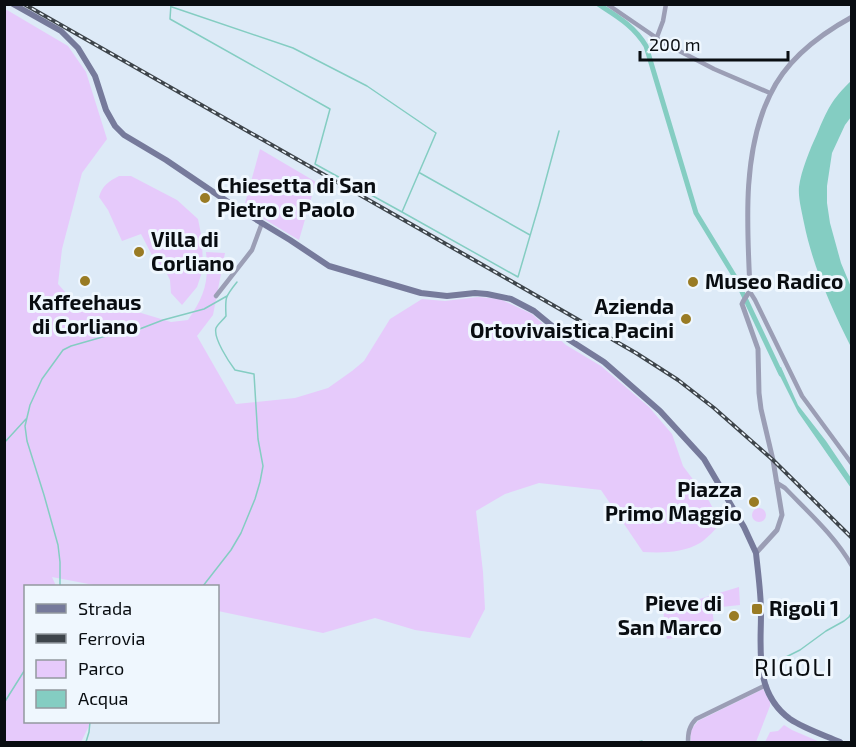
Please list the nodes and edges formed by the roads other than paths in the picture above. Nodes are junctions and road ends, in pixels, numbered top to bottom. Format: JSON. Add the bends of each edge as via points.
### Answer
{"nodes":[{"id":1,"x":13,"y":4,"type":"edge"},
{"id":2,"x":607,"y":4,"type":"edge"},
{"id":3,"x":666,"y":4,"type":"edge"},
{"id":4,"x":852,"y":17,"type":"edge"},
{"id":5,"x":657,"y":37,"type":"junction"},
{"id":6,"x":770,"y":93,"type":"junction"},
{"id":7,"x":262,"y":223,"type":"junction"},
{"id":8,"x":749,"y":294,"type":"junction"},
{"id":9,"x":216,"y":296,"type":"dead end"},
{"id":10,"x":852,"y":464,"type":"edge"},
{"id":11,"x":777,"y":483,"type":"junction"},
{"id":12,"x":756,"y":553,"type":"junction"},
{"id":13,"x":852,"y":566,"type":"edge"},
{"id":14,"x":766,"y":685,"type":"junction"},
{"id":15,"x":688,"y":742,"type":"edge"},
{"id":16,"x":840,"y":742,"type":"edge"}],
"edges":[{"from":1,"to":7,"type":"main road","via":[[73,42],[95,76],[110,118],[124,135]]},
{"from":2,"to":5,"type":"street"},
{"from":3,"to":5,"type":"street"},
{"from":4,"to":6,"type":"street","via":[[806,49]]},
{"from":5,"to":6,"type":"street","via":[[714,69]]},
{"from":6,"to":8,"type":"street","via":[[750,168]]},
{"from":7,"to":9,"type":"street","via":[[252,250]]},
{"from":7,"to":12,"type":"main road","via":[[337,269],[428,294],[504,297],[534,311],[604,362],[660,411],[708,465]]},
{"from":8,"to":10,"type":"street","via":[[802,396]]},
{"from":8,"to":11,"type":"street","via":[[743,309],[758,349],[760,409]]},
{"from":11,"to":12,"type":"street","via":[[780,523]]},
{"from":11,"to":13,"type":"street","via":[[833,538]]},
{"from":12,"to":14,"type":"main road","via":[[761,606],[760,663]]},
{"from":14,"to":15,"type":"street","via":[[696,719],[688,729]]},
{"from":14,"to":16,"type":"main road","via":[[774,702],[790,719]]}]}
